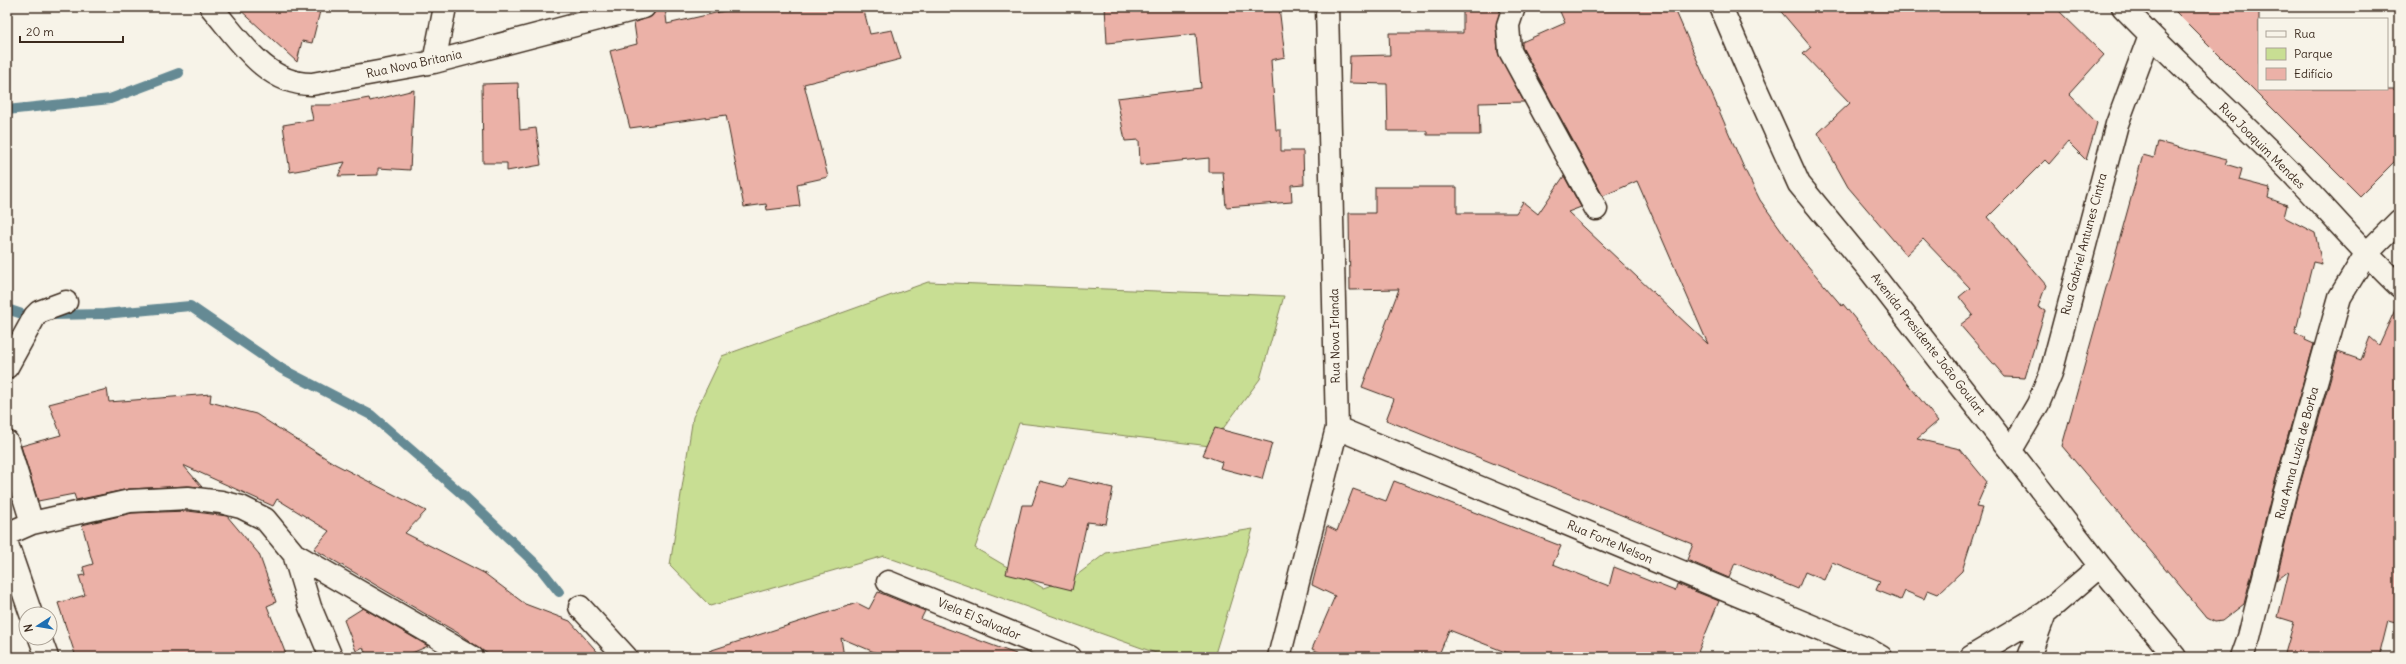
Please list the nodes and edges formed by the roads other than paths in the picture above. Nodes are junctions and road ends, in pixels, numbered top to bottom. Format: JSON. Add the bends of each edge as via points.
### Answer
{"nodes":[{"id":1,"x":211,"y":7,"type":"edge"},
{"id":2,"x":446,"y":7,"type":"edge"},
{"id":3,"x":644,"y":7,"type":"edge"},
{"id":4,"x":1327,"y":7,"type":"edge"},
{"id":5,"x":1514,"y":7,"type":"edge"},
{"id":6,"x":1722,"y":7,"type":"edge"},
{"id":7,"x":2123,"y":7,"type":"edge"},
{"id":8,"x":2150,"y":35,"type":"junction"},
{"id":9,"x":434,"y":62,"type":"junction"},
{"id":10,"x":1596,"y":209,"type":"dead end"},
{"id":11,"x":2399,"y":221,"type":"edge"},
{"id":12,"x":2366,"y":254,"type":"junction"},
{"id":13,"x":2399,"y":286,"type":"edge"},
{"id":14,"x":66,"y":302,"type":"dead end"},
{"id":15,"x":7,"y":367,"type":"edge"},
{"id":16,"x":1337,"y":428,"type":"junction"},
{"id":17,"x":7,"y":442,"type":"edge"},
{"id":18,"x":2011,"y":450,"type":"junction"},
{"id":19,"x":32,"y":523,"type":"junction"},
{"id":20,"x":7,"y":534,"type":"edge"},
{"id":21,"x":7,"y":544,"type":"edge"},
{"id":22,"x":294,"y":554,"type":"junction"},
{"id":23,"x":2100,"y":566,"type":"junction"},
{"id":24,"x":888,"y":582,"type":"dead end"},
{"id":25,"x":28,"y":606,"type":"edge"},
{"id":26,"x":580,"y":607,"type":"dead end"},
{"id":27,"x":2045,"y":613,"type":"junction"},
{"id":28,"x":43,"y":646,"type":"edge"},
{"id":29,"x":47,"y":657,"type":"edge"},
{"id":30,"x":331,"y":657,"type":"edge"},
{"id":31,"x":472,"y":657,"type":"edge"},
{"id":32,"x":626,"y":657,"type":"edge"},
{"id":33,"x":1070,"y":657,"type":"edge"},
{"id":34,"x":1279,"y":657,"type":"edge"},
{"id":35,"x":1882,"y":657,"type":"edge"},
{"id":36,"x":1971,"y":657,"type":"edge"},
{"id":37,"x":2029,"y":657,"type":"edge"},
{"id":38,"x":2175,"y":657,"type":"edge"},
{"id":39,"x":2242,"y":657,"type":"edge"}],
"edges":[{"from":1,"to":9,"type":"street","name":"Rua Nova Britania","via":[[264,66],[286,81],[312,84]]},
{"from":2,"to":9,"type":"street"},
{"from":3,"to":9,"type":"street","name":"Rua Nova Britania"},
{"from":4,"to":16,"type":"street","name":"Rua Nova Irlanda"},
{"from":5,"to":10,"type":"street","via":[[1508,25],[1510,51]]},
{"from":6,"to":18,"type":"street","name":"Avenida Presidente João Goulart","via":[[1799,184]]},
{"from":7,"to":8,"type":"street","name":"Rua Joaquim Mendes"},
{"from":8,"to":12,"type":"street","name":"Rua Joaquim Mendes","via":[[2286,168]]},
{"from":8,"to":18,"type":"street","name":"Rua Gabriel Antunes Cintra","via":[[2117,124],[2051,373],[2031,417]]},
{"from":11,"to":12,"type":"street","name":"Rua Anna Luzia de Borba"},
{"from":12,"to":13,"type":"street","name":"Rua Joaquim Mendes"},
{"from":12,"to":39,"type":"street","name":"Rua Anna Luzia de Borba","via":[[2340,297],[2327,338],[2285,492],[2262,592]]},
{"from":14,"to":15,"type":"street","via":[[34,316]]},
{"from":16,"to":34,"type":"street","name":"Rua Nova Irlanda"},
{"from":16,"to":35,"type":"street","name":"Rua Forte Nelson"},
{"from":17,"to":19,"type":"street"},
{"from":18,"to":23,"type":"street","name":"Avenida Presidente João Goulart"},
{"from":19,"to":20,"type":"street"},
{"from":19,"to":22,"type":"street","via":[[130,501],[188,498],[240,507],[265,519]]},
{"from":21,"to":25,"type":"street"},
{"from":22,"to":30,"type":"street","via":[[310,607]]},
{"from":22,"to":31,"type":"street"},
{"from":23,"to":27,"type":"street"},
{"from":23,"to":38,"type":"street","name":"Avenida Presidente João Goulart"},
{"from":24,"to":33,"type":"street","name":"Viela El Salvador"},
{"from":26,"to":32,"type":"street"},
{"from":27,"to":36,"type":"street"},
{"from":27,"to":37,"type":"street"},
{"from":28,"to":29,"type":"street"}]}
